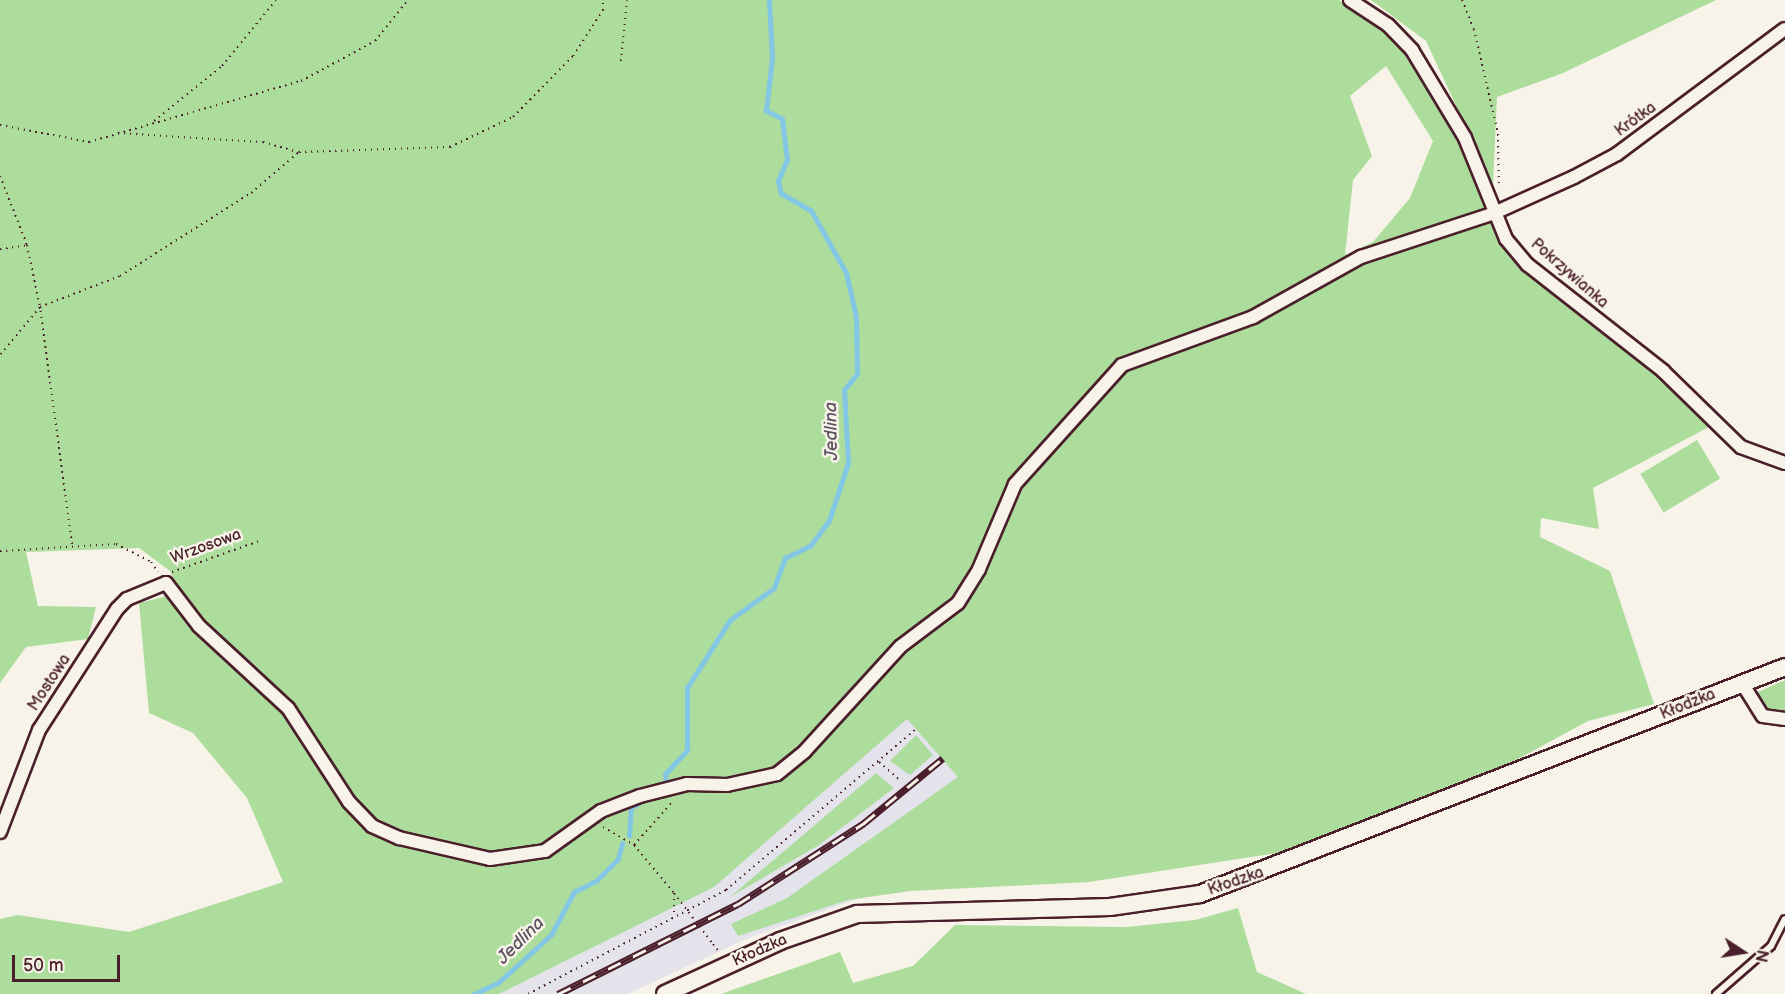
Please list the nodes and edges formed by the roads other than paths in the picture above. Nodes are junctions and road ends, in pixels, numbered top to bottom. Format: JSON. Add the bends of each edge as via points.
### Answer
{"nodes":[{"id":1,"x":1350,"y":0,"type":"edge"},
{"id":2,"x":1785,"y":29,"type":"edge"},
{"id":3,"x":1492,"y":214,"type":"junction"},
{"id":4,"x":1785,"y":464,"type":"edge"},
{"id":5,"x":163,"y":579,"type":"joint"},
{"id":6,"x":1785,"y":667,"type":"edge"},
{"id":7,"x":1742,"y":683,"type":"junction"},
{"id":8,"x":1785,"y":719,"type":"edge"},
{"id":9,"x":0,"y":832,"type":"edge"},
{"id":10,"x":1785,"y":919,"type":"edge"},
{"id":11,"x":665,"y":994,"type":"edge"},
{"id":12,"x":1716,"y":994,"type":"edge"}],
"edges":[{"from":1,"to":3,"type":"street","name":"Pokrzywianka","via":[[1388,25],[1412,50],[1465,138]]},
{"from":2,"to":3,"type":"street","name":"Krótka","via":[[1617,154]]},
{"from":3,"to":4,"type":"street","name":"Pokrzywianka","via":[[1528,265],[1663,371],[1713,424],[1741,447]]},
{"from":3,"to":5,"type":"street","name":"Krótka","via":[[1361,257],[1253,316],[1122,365],[1016,484],[979,569],[958,603],[901,646],[806,751],[768,777],[727,785],[687,784],[640,796],[586,820],[545,851],[490,859],[458,855],[372,826],[349,802],[288,708],[199,626]]},
{"from":5,"to":9,"type":"street","name":"Mostowa","via":[[117,609],[39,730]]},
{"from":6,"to":7,"type":"main road","name":"Kłodzka"},
{"from":7,"to":8,"type":"street","via":[[1763,716]]},
{"from":7,"to":11,"type":"main road","name":"Kłodzka","via":[[1200,894],[1110,908],[908,909],[857,914],[780,941]]},
{"from":10,"to":12,"type":"lane","via":[[1771,946]]}]}
